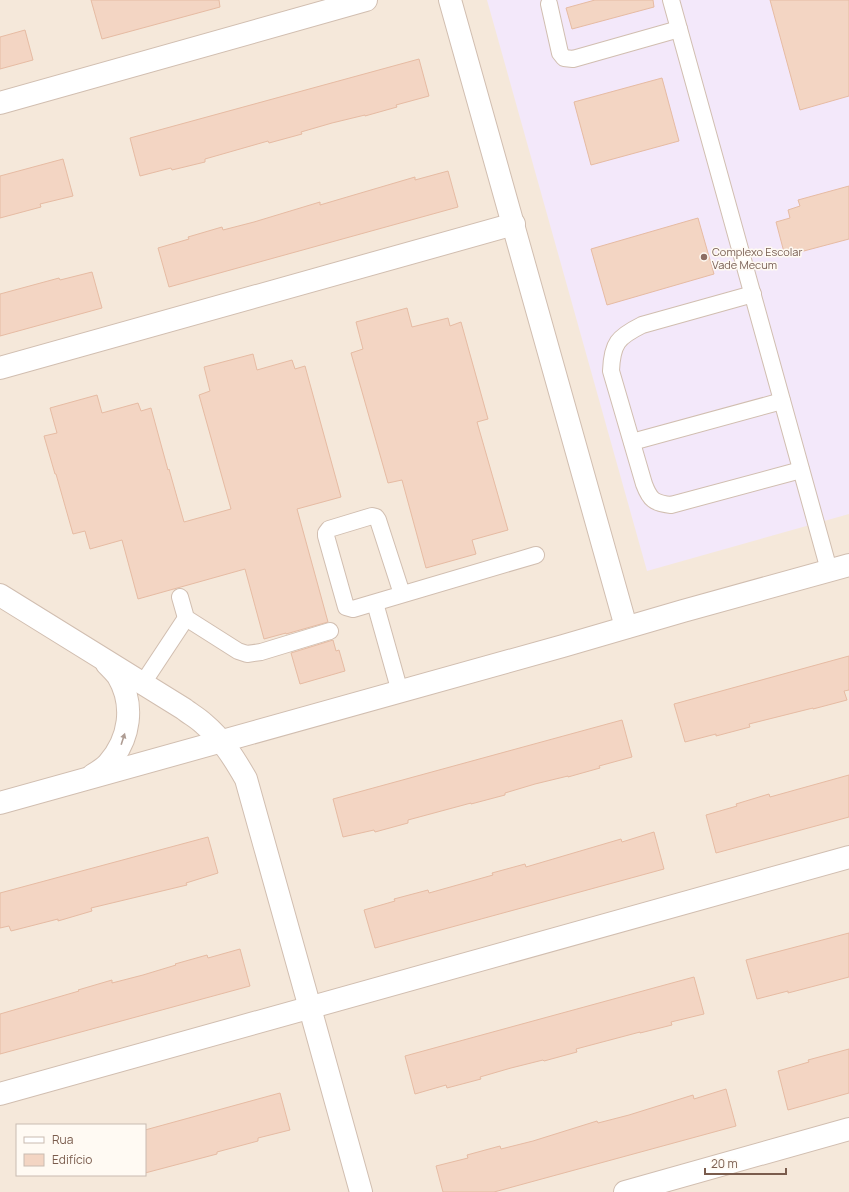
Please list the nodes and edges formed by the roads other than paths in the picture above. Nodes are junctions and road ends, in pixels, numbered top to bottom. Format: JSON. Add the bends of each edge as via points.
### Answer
{"nodes":[{"id":1,"x":366,"y":0,"type":"edge"},
{"id":2,"x":450,"y":0,"type":"edge"},
{"id":3,"x":671,"y":0,"type":"edge"},
{"id":4,"x":549,"y":4,"type":"dead end"},
{"id":5,"x":679,"y":30,"type":"junction"},
{"id":6,"x":0,"y":103,"type":"edge"},
{"id":7,"x":514,"y":224,"type":"junction"},
{"id":8,"x":753,"y":294,"type":"junction"},
{"id":9,"x":0,"y":368,"type":"edge"},
{"id":10,"x":782,"y":401,"type":"junction"},
{"id":11,"x":632,"y":442,"type":"junction"},
{"id":12,"x":801,"y":470,"type":"junction"},
{"id":13,"x":536,"y":555,"type":"dead end"},
{"id":14,"x":839,"y":567,"type":"edge"},
{"id":15,"x":402,"y":594,"type":"junction"},
{"id":16,"x":0,"y":595,"type":"edge"},
{"id":17,"x":180,"y":596,"type":"dead end"},
{"id":18,"x":375,"y":603,"type":"junction"},
{"id":19,"x":186,"y":618,"type":"junction"},
{"id":20,"x":626,"y":627,"type":"junction"},
{"id":21,"x":330,"y":631,"type":"dead end"},
{"id":22,"x":100,"y":657,"type":"junction"},
{"id":23,"x":143,"y":683,"type":"junction"},
{"id":24,"x":400,"y":692,"type":"junction"},
{"id":25,"x":222,"y":741,"type":"junction"},
{"id":26,"x":89,"y":778,"type":"junction"},
{"id":27,"x":0,"y":803,"type":"edge"},
{"id":28,"x":849,"y":857,"type":"edge"},
{"id":29,"x":310,"y":1008,"type":"junction"},
{"id":30,"x":0,"y":1094,"type":"edge"},
{"id":31,"x":849,"y":1129,"type":"edge"},
{"id":32,"x":361,"y":1192,"type":"edge"},
{"id":33,"x":625,"y":1192,"type":"edge"}],
"edges":[{"from":1,"to":6,"type":"street"},
{"from":2,"to":7,"type":"street"},
{"from":3,"to":5,"type":"lane"},
{"from":4,"to":5,"type":"lane","via":[[560,53],[564,58],[573,59]]},
{"from":5,"to":8,"type":"lane"},
{"from":7,"to":9,"type":"street"},
{"from":7,"to":20,"type":"street"},
{"from":8,"to":10,"type":"lane"},
{"from":8,"to":11,"type":"lane","via":[[642,325],[627,333],[616,344],[611,371]]},
{"from":10,"to":11,"type":"lane"},
{"from":10,"to":12,"type":"lane"},
{"from":11,"to":12,"type":"lane","via":[[648,495],[659,504],[671,505]]},
{"from":12,"to":14,"type":"lane"},
{"from":13,"to":15,"type":"lane"},
{"from":14,"to":20,"type":"street"},
{"from":15,"to":18,"type":"lane"},
{"from":15,"to":18,"type":"lane","via":[[376,517],[329,529],[326,536],[346,607],[353,609]]},
{"from":16,"to":22,"type":"street"},
{"from":17,"to":19,"type":"lane"},
{"from":18,"to":24,"type":"lane"},
{"from":19,"to":21,"type":"lane","via":[[247,654]]},
{"from":19,"to":23,"type":"lane"},
{"from":20,"to":24,"type":"street"},
{"from":22,"to":23,"type":"street"},
{"from":26,"to":22,"type":"street","one_way":true,"via":[[108,765],[122,745],[129,722],[127,698],[118,675]]},
{"from":23,"to":25,"type":"street","via":[[204,723]]},
{"from":24,"to":25,"type":"street"},
{"from":25,"to":26,"type":"street"},
{"from":25,"to":29,"type":"street","via":[[246,779]]},
{"from":26,"to":27,"type":"street"},
{"from":28,"to":29,"type":"street"},
{"from":29,"to":30,"type":"street"},
{"from":29,"to":32,"type":"street"},
{"from":31,"to":33,"type":"street"}]}
